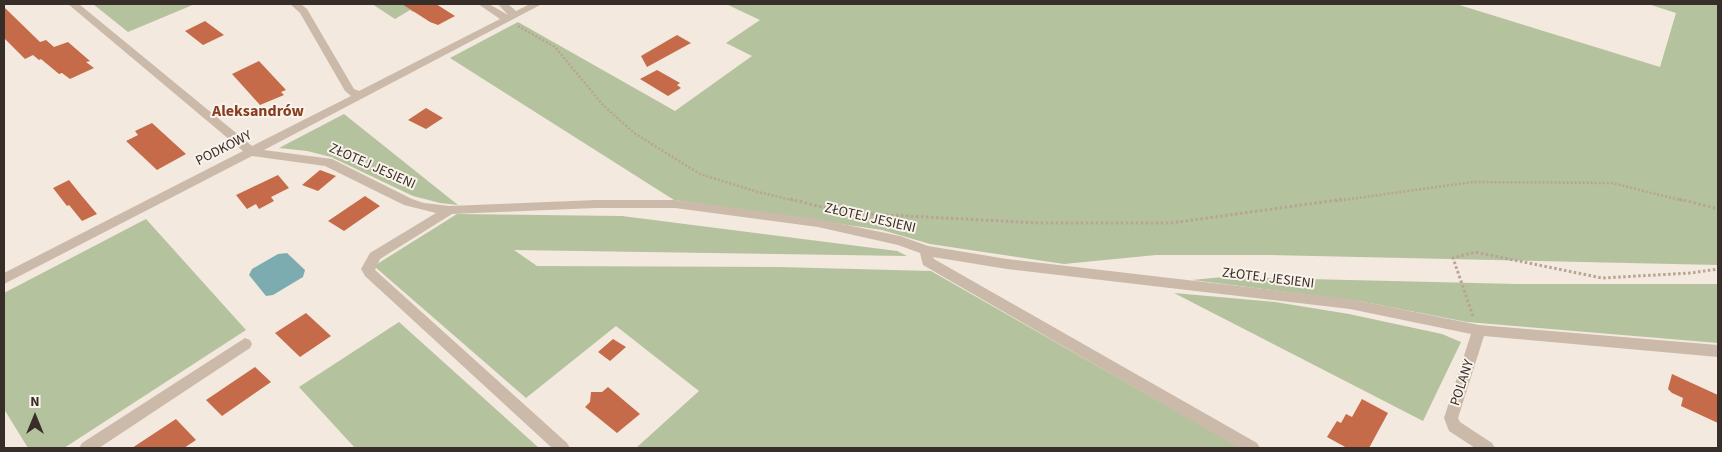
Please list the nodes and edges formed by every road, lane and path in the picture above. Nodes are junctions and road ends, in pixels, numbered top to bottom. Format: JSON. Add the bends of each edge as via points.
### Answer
{"nodes":[{"id":1,"x":73,"y":4,"type":"edge"},
{"id":2,"x":295,"y":4,"type":"edge"},
{"id":3,"x":483,"y":4,"type":"edge"},
{"id":4,"x":502,"y":4,"type":"edge"},
{"id":5,"x":537,"y":4,"type":"edge"},
{"id":6,"x":511,"y":17,"type":"junction"},
{"id":7,"x":360,"y":96,"type":"junction"},
{"id":8,"x":252,"y":152,"type":"junction"},
{"id":9,"x":1718,"y":208,"type":"edge"},
{"id":10,"x":450,"y":210,"type":"junction"},
{"id":11,"x":852,"y":213,"type":"junction"},
{"id":12,"x":869,"y":220,"type":"dead end"},
{"id":13,"x":927,"y":250,"type":"junction"},
{"id":14,"x":1718,"y":269,"type":"edge"},
{"id":15,"x":4,"y":279,"type":"edge"},
{"id":16,"x":1479,"y":330,"type":"junction"},
{"id":17,"x":245,"y":344,"type":"dead end"},
{"id":18,"x":1718,"y":351,"type":"edge"},
{"id":19,"x":87,"y":448,"type":"edge"},
{"id":20,"x":562,"y":448,"type":"edge"},
{"id":21,"x":1252,"y":448,"type":"edge"},
{"id":22,"x":1487,"y":448,"type":"edge"}],
"edges":[{"from":1,"to":8,"type":"street"},
{"from":2,"to":7,"type":"street","via":[[304,11],[350,91]]},
{"from":3,"to":6,"type":"street"},
{"from":4,"to":6,"type":"street"},
{"from":5,"to":6,"type":"street","name":"PODKOWY"},
{"from":6,"to":7,"type":"street","name":"PODKOWY"},
{"from":6,"to":11,"type":"path","via":[[555,47],[603,105],[634,133],[700,174],[758,192]]},
{"from":7,"to":8,"type":"street","name":"PODKOWY"},
{"from":8,"to":10,"type":"street","name":"ZŁOTEJ JESIENI","via":[[328,162],[408,202]]},
{"from":8,"to":15,"type":"street","name":"PODKOWY"},
{"from":9,"to":11,"type":"path","via":[[1612,183],[1473,182],[1171,223],[1039,223]]},
{"from":10,"to":13,"type":"street","name":"ZŁOTEJ JESIENI","via":[[674,204],[818,223]]},
{"from":10,"to":20,"type":"street","via":[[375,256],[368,269]]},
{"from":11,"to":12,"type":"path"},
{"from":13,"to":16,"type":"street","name":"ZŁOTEJ JESIENI","via":[[1067,272],[1350,304]]},
{"from":13,"to":21,"type":"street","via":[[928,262]]},
{"from":14,"to":16,"type":"path","via":[[1602,278],[1475,252],[1453,258]]},
{"from":16,"to":18,"type":"street","name":"ZŁOTEJ JESIENI"},
{"from":16,"to":22,"type":"street","name":"POLANY","via":[[1452,418],[1454,426]]},
{"from":17,"to":19,"type":"street"}]}
